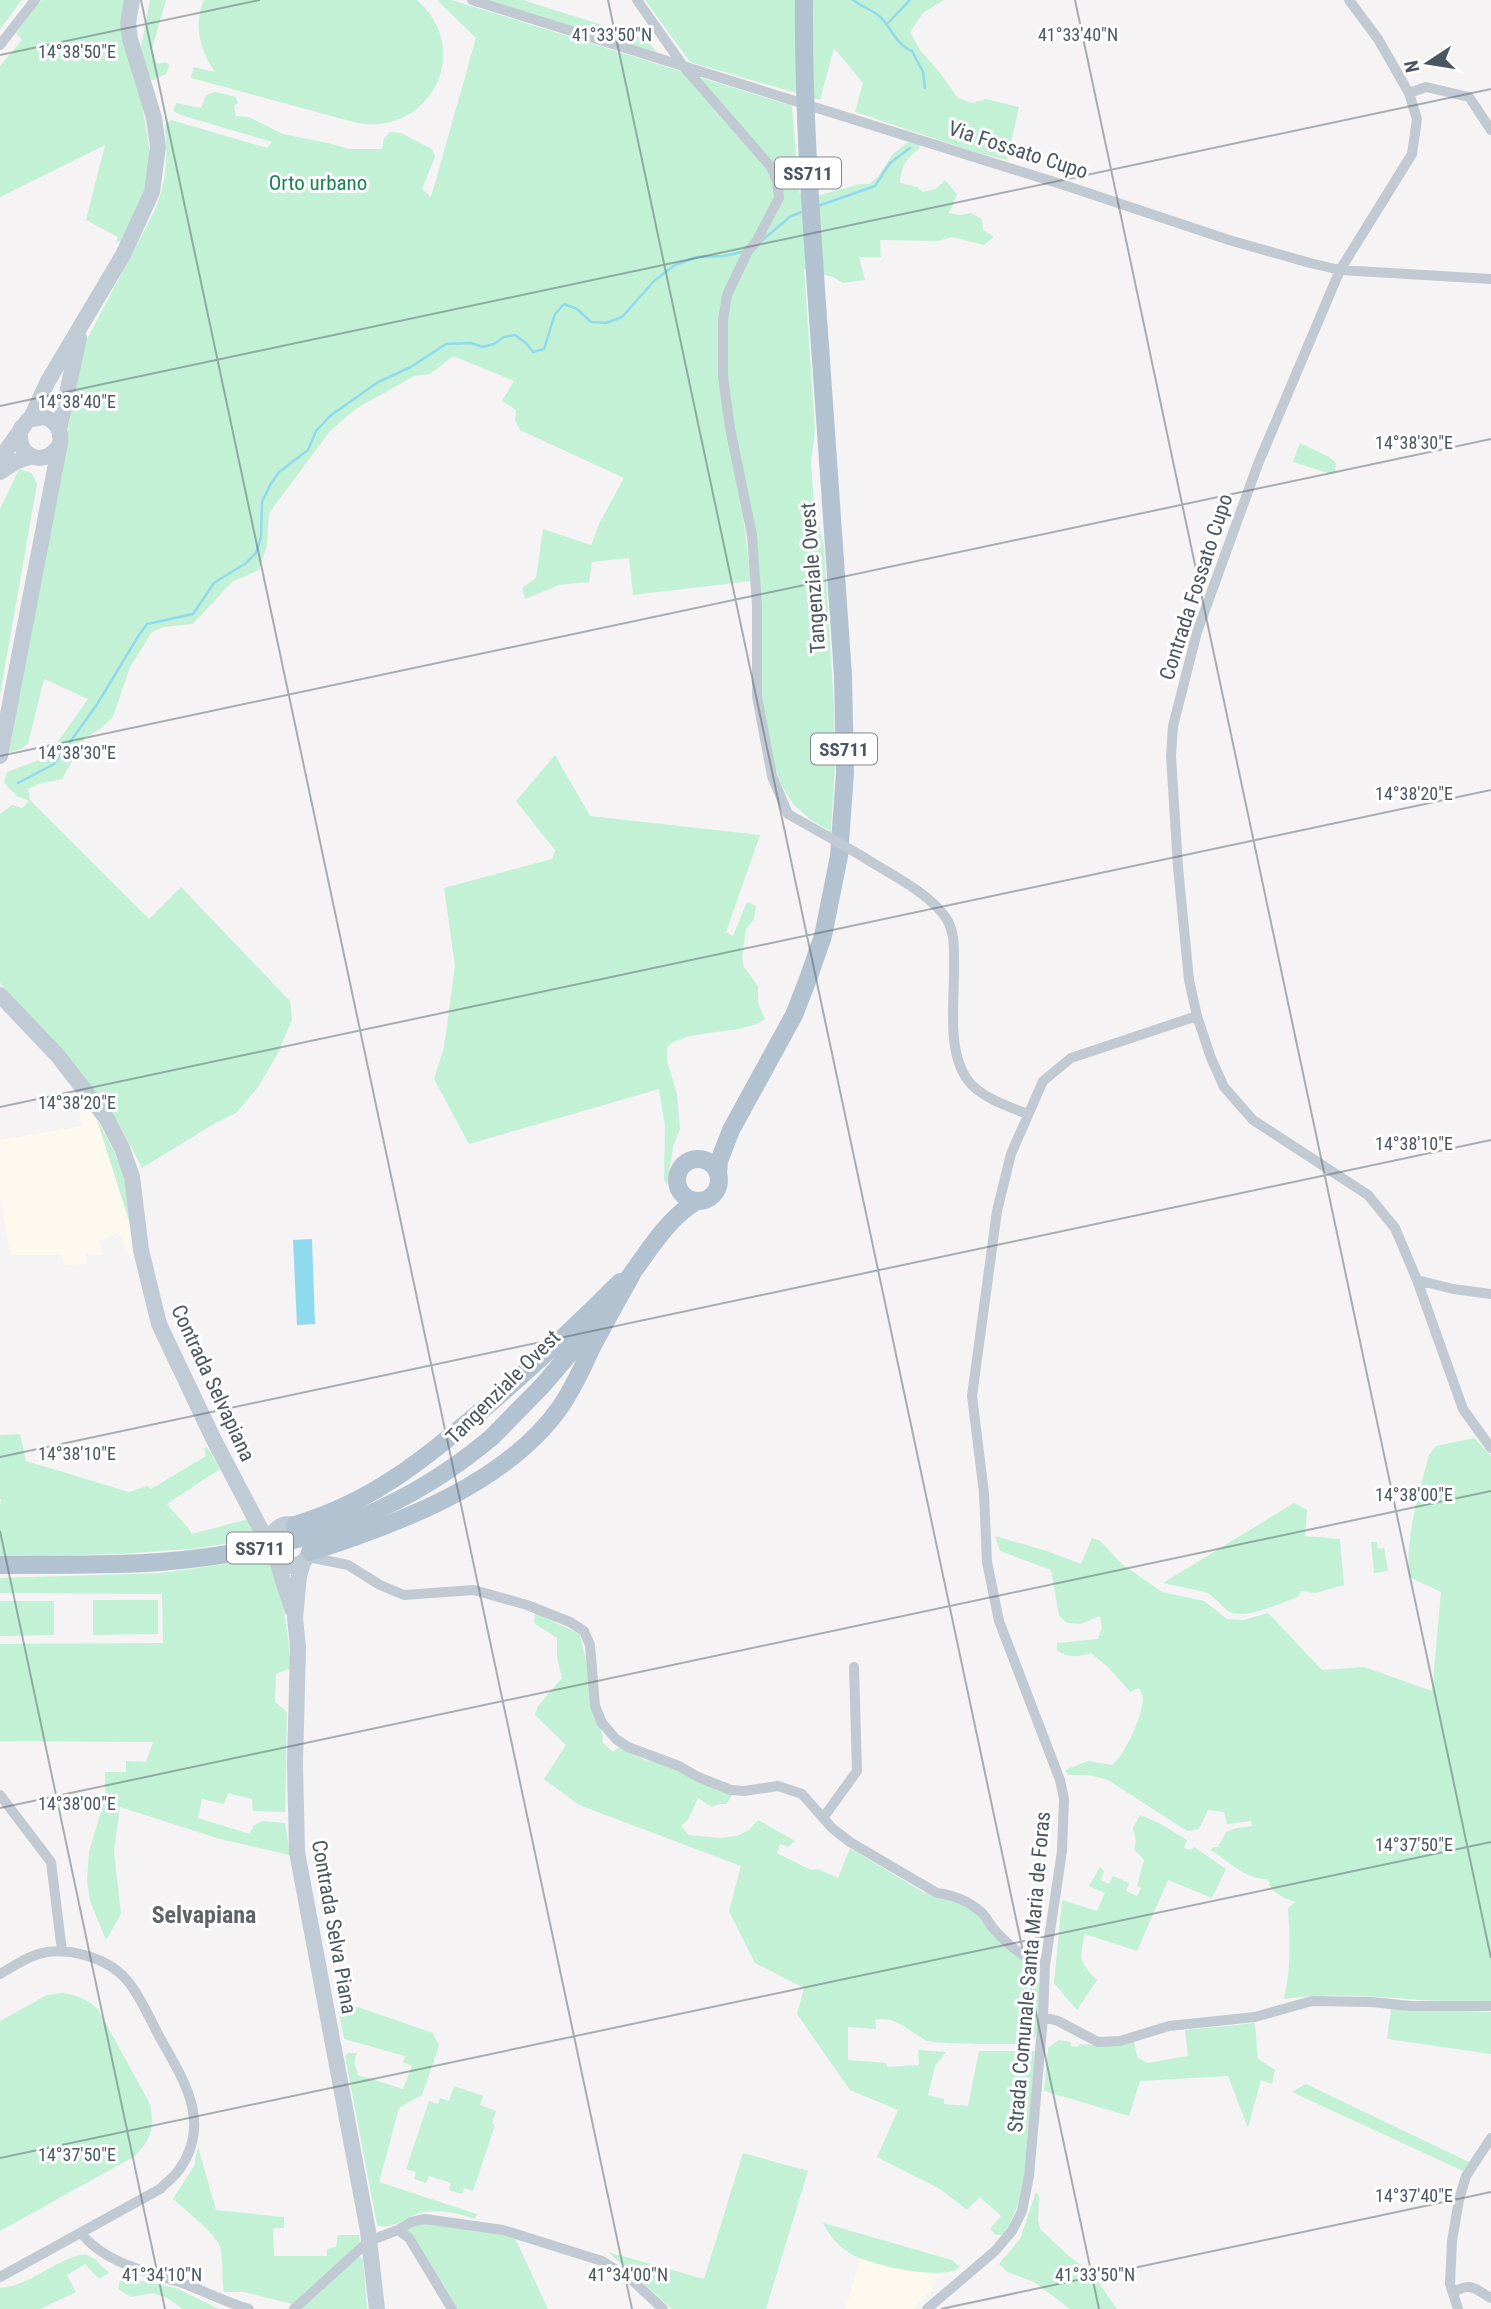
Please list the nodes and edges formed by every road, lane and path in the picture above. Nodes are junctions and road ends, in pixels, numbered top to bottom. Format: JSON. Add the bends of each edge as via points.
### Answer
{"nodes":[{"id":1,"x":35,"y":0,"type":"edge"},
{"id":2,"x":132,"y":0,"type":"edge"},
{"id":3,"x":472,"y":0,"type":"edge"},
{"id":4,"x":637,"y":0,"type":"edge"},
{"id":5,"x":804,"y":0,"type":"edge"},
{"id":6,"x":1349,"y":0,"type":"edge"},
{"id":7,"x":0,"y":45,"type":"edge"},
{"id":8,"x":684,"y":67,"type":"junction"},
{"id":9,"x":1409,"y":93,"type":"junction"},
{"id":10,"x":1491,"y":130,"type":"edge"},
{"id":11,"x":1340,"y":270,"type":"junction"},
{"id":12,"x":1491,"y":279,"type":"edge"},
{"id":13,"x":84,"y":319,"type":"junction"},
{"id":14,"x":26,"y":424,"type":"junction"},
{"id":15,"x":59,"y":429,"type":"junction"},
{"id":16,"x":58,"y":447,"type":"junction"},
{"id":17,"x":35,"y":457,"type":"junction"},
{"id":18,"x":0,"y":460,"type":"edge"},
{"id":19,"x":0,"y":472,"type":"edge"},
{"id":20,"x":47,"y":505,"type":"junction"},
{"id":21,"x":0,"y":756,"type":"edge"},
{"id":22,"x":0,"y":995,"type":"edge"},
{"id":23,"x":1197,"y":1016,"type":"junction"},
{"id":24,"x":1027,"y":1114,"type":"junction"},
{"id":25,"x":731,"y":1130,"type":"junction"},
{"id":26,"x":699,"y":1160,"type":"junction"},
{"id":27,"x":718,"y":1174,"type":"junction"},
{"id":28,"x":679,"y":1188,"type":"junction"},
{"id":29,"x":697,"y":1201,"type":"junction"},
{"id":30,"x":666,"y":1228,"type":"junction"},
{"id":31,"x":632,"y":1274,"type":"junction"},
{"id":32,"x":1417,"y":1280,"type":"junction"},
{"id":33,"x":1491,"y":1294,"type":"edge"},
{"id":34,"x":1491,"y":1448,"type":"edge"},
{"id":35,"x":245,"y":1498,"type":"junction"},
{"id":36,"x":291,"y":1524,"type":"junction"},
{"id":37,"x":269,"y":1545,"type":"junction"},
{"id":38,"x":307,"y":1557,"type":"junction"},
{"id":39,"x":277,"y":1561,"type":"junction"},
{"id":40,"x":0,"y":1565,"type":"edge"},
{"id":41,"x":295,"y":1618,"type":"junction"},
{"id":42,"x":854,"y":1667,"type":"dead end"},
{"id":43,"x":0,"y":1795,"type":"edge"},
{"id":44,"x":823,"y":1818,"type":"junction"},
{"id":45,"x":62,"y":1951,"type":"junction"},
{"id":46,"x":1045,"y":1965,"type":"junction"},
{"id":47,"x":0,"y":1974,"type":"edge"},
{"id":48,"x":1491,"y":2006,"type":"edge"},
{"id":49,"x":1043,"y":2017,"type":"junction"},
{"id":50,"x":1491,"y":2138,"type":"edge"},
{"id":51,"x":398,"y":2230,"type":"junction"},
{"id":52,"x":81,"y":2233,"type":"junction"},
{"id":53,"x":369,"y":2241,"type":"junction"},
{"id":54,"x":0,"y":2277,"type":"edge"},
{"id":55,"x":1453,"y":2293,"type":"junction"},
{"id":56,"x":1491,"y":2298,"type":"edge"},
{"id":57,"x":249,"y":2309,"type":"edge"},
{"id":58,"x":293,"y":2309,"type":"edge"},
{"id":59,"x":377,"y":2309,"type":"edge"},
{"id":60,"x":452,"y":2309,"type":"edge"},
{"id":61,"x":663,"y":2309,"type":"edge"},
{"id":62,"x":927,"y":2309,"type":"edge"},
{"id":63,"x":1458,"y":2309,"type":"edge"}],
"edges":[{"from":1,"to":7,"type":"street"},
{"from":2,"to":13,"type":"main road","via":[[130,39],[158,147],[152,191],[123,255]]},
{"from":3,"to":8,"type":"street","name":"Via Fossato Cupo"},
{"from":4,"to":8,"type":"street"},
{"from":5,"to":25,"type":"main road","name":"Tangenziale Ovest","number":"SS711","bridge":true,"via":[[808,165],[843,675],[845,773],[839,856],[823,936],[794,1015]]},
{"from":6,"to":9,"type":"street","name":"Contrada Fossato Cupo"},
{"from":8,"to":11,"type":"street","name":"Via Fossato Cupo","via":[[1229,240]]},
{"from":8,"to":24,"type":"street","bridge":true,"via":[[771,167],[777,181],[779,198],[727,295],[723,320],[723,376],[730,428],[752,535],[758,707],[772,776],[788,814],[905,883],[947,920],[953,934],[953,1016],[960,1066],[983,1093]]},
{"from":9,"to":10,"type":"street","via":[[1426,87],[1469,97]]},
{"from":9,"to":11,"type":"street","name":"Contrada Fossato Cupo","via":[[1417,119],[1412,155]]},
{"from":11,"to":12,"type":"street"},
{"from":11,"to":23,"type":"street","name":"Contrada Fossato Cupo","via":[[1258,464],[1197,632],[1172,726],[1178,867]]},
{"from":13,"to":14,"type":"main road"},
{"from":13,"to":15,"type":"main road"},
{"from":14,"to":15,"type":"main road","via":[[39,416]]},
{"from":14,"to":17,"type":"main road","via":[[19,437],[21,445]]},
{"from":14,"to":18,"type":"main road"},
{"from":15,"to":16,"type":"main road"},
{"from":16,"to":17,"type":"main road","via":[[50,456]]},
{"from":16,"to":20,"type":"main road"},
{"from":17,"to":19,"type":"main road"},
{"from":17,"to":20,"type":"main road"},
{"from":20,"to":21,"type":"main road"},
{"from":22,"to":35,"type":"main road","name":"Contrada Selvapiana","via":[[58,1056],[107,1119],[122,1148],[132,1177],[141,1250],[159,1324]]},
{"from":23,"to":24,"type":"street","name":"Strada Comunale Santa Maria de Foras","via":[[1070,1058],[1043,1081]]},
{"from":23,"to":32,"type":"street","name":"Contrada Fossato Cupo","via":[[1224,1087],[1253,1120],[1368,1195],[1395,1228]]},
{"from":24,"to":46,"type":"street","name":"Strada Comunale Santa Maria de Foras","via":[[997,1211],[972,1396],[987,1562],[999,1621],[1064,1799],[1062,1851]]},
{"from":25,"to":26,"type":"main road","name":"Tangenziale Ovest","number":"SS711"},
{"from":25,"to":27,"type":"main road","name":"Tangenziale Ovest","number":"SS711"},
{"from":26,"to":27,"type":"main road","via":[[711,1164]]},
{"from":26,"to":28,"type":"main road","via":[[688,1162],[680,1171]]},
{"from":27,"to":29,"type":"main road","via":[[715,1193]]},
{"from":28,"to":29,"type":"main road"},
{"from":28,"to":30,"type":"main road","name":"Tangenziale Ovest","number":"SS711"},
{"from":29,"to":30,"type":"main road","name":"Tangenziale Ovest","number":"SS711"},
{"from":30,"to":31,"type":"main road","name":"Tangenziale Ovest","number":"SS711"},
{"from":31,"to":36,"type":"main road","via":[[531,1368],[400,1475],[361,1500]]},
{"from":31,"to":38,"type":"main road","via":[[571,1389],[529,1441],[493,1471],[437,1503]]},
{"from":31,"to":40,"type":"main road","name":"Tangenziale Ovest","number":"SS711","bridge":true,"via":[[592,1329],[492,1437],[397,1502],[344,1525],[239,1552],[159,1562]]},
{"from":32,"to":33,"type":"street"},
{"from":32,"to":34,"type":"street","name":"Contrada Fossato Cupo","via":[[1463,1409]]},
{"from":35,"to":36,"type":"main road","name":"Contrada Selvapiana","via":[[261,1512]]},
{"from":35,"to":37,"type":"main road","name":"Contrada Selvapiana"},
{"from":36,"to":37,"type":"main road","via":[[275,1531]]},
{"from":36,"to":38,"type":"main road","via":[[309,1535],[312,1546]]},
{"from":37,"to":39,"type":"main road"},
{"from":38,"to":39,"type":"main road","via":[[290,1566]]},
{"from":38,"to":41,"type":"main road","via":[[299,1576]]},
{"from":38,"to":44,"type":"street","via":[[348,1565],[404,1595],[474,1590],[570,1622],[584,1631],[590,1645],[595,1706],[616,1739],[732,1790],[778,1786],[802,1794]]},
{"from":39,"to":41,"type":"main road"},
{"from":41,"to":53,"type":"main road","name":"Contrada Selva Piana","via":[[297,1852]]},
{"from":42,"to":44,"type":"street","via":[[857,1772]]},
{"from":43,"to":45,"type":"street","via":[[51,1862]]},
{"from":44,"to":46,"type":"street","via":[[872,1856],[937,1893],[953,1895],[975,1908],[1020,1954]]},
{"from":45,"to":47,"type":"street","via":[[34,1955]]},
{"from":45,"to":52,"type":"street","via":[[108,1965],[130,1983],[188,2089],[194,2116],[191,2144],[179,2170],[160,2189]]},
{"from":46,"to":49,"type":"street","name":"Strada Comunale Santa Maria de Foras"},
{"from":48,"to":49,"type":"street","via":[[1312,2001],[1255,2017],[1169,2026],[1120,2041],[1098,2042]]},
{"from":49,"to":62,"type":"street","name":"Strada Comunale Santa Maria de Foras","via":[[1029,2176],[1021,2211],[995,2251]]},
{"from":50,"to":55,"type":"street","via":[[1466,2176],[1460,2200],[1452,2241]]},
{"from":51,"to":53,"type":"street"},
{"from":51,"to":60,"type":"street","via":[[409,2238]]},
{"from":51,"to":61,"type":"street","via":[[425,2219],[503,2230],[602,2261],[632,2280]]},
{"from":52,"to":54,"type":"street"},
{"from":52,"to":57,"type":"street","via":[[93,2247],[130,2266]]},
{"from":53,"to":58,"type":"street"},
{"from":53,"to":59,"type":"main road","name":"Contrada Selva Piana"},
{"from":55,"to":56,"type":"street","via":[[1470,2286]]},
{"from":55,"to":63,"type":"street"}]}
